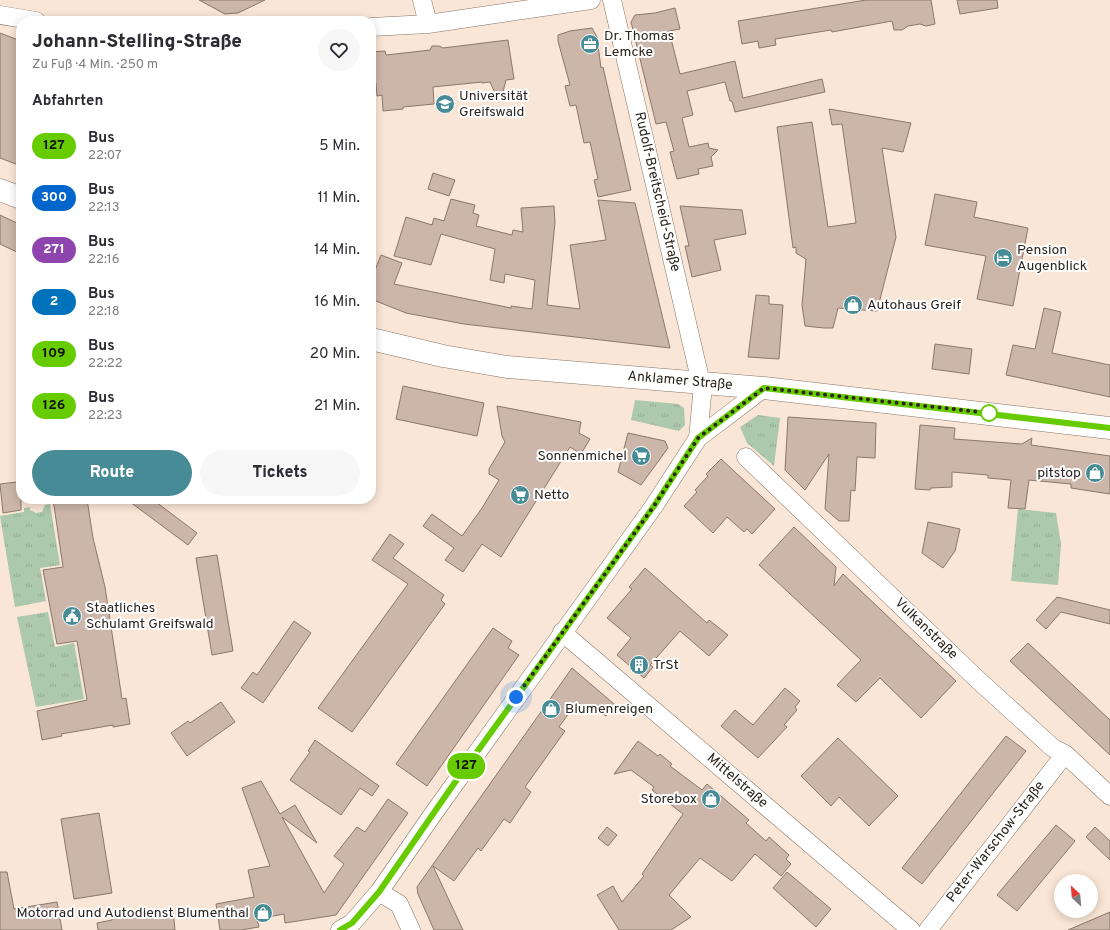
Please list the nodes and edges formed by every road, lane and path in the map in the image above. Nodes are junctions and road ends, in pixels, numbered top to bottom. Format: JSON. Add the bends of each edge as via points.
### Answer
{"nodes":[{"id":1,"x":422,"y":0,"type":"edge"},
{"id":2,"x":591,"y":0,"type":"edge"},
{"id":3,"x":612,"y":0,"type":"edge"},
{"id":4,"x":0,"y":15,"type":"edge"},
{"id":5,"x":16,"y":18,"type":"edge"},
{"id":6,"x":428,"y":24,"type":"junction"},
{"id":7,"x":376,"y":27,"type":"edge"},
{"id":8,"x":0,"y":190,"type":"edge"},
{"id":9,"x":16,"y":196,"type":"edge"},
{"id":10,"x":376,"y":340,"type":"edge"},
{"id":11,"x":701,"y":383,"type":"junction"},
{"id":12,"x":764,"y":388,"type":"junction"},
{"id":13,"x":1110,"y":428,"type":"edge"},
{"id":14,"x":698,"y":438,"type":"junction"},
{"id":15,"x":746,"y":457,"type":"dead end"},
{"id":16,"x":562,"y":632,"type":"junction"},
{"id":17,"x":1065,"y":754,"type":"junction"},
{"id":18,"x":1110,"y":796,"type":"edge"},
{"id":19,"x":379,"y":892,"type":"junction"},
{"id":20,"x":340,"y":930,"type":"edge"},
{"id":21,"x":411,"y":930,"type":"edge"},
{"id":22,"x":911,"y":930,"type":"edge"},
{"id":23,"x":928,"y":930,"type":"edge"}],
"edges":[{"from":1,"to":6,"type":"street"},
{"from":2,"to":6,"type":"street"},
{"from":3,"to":11,"type":"street","name":"Rudolf-Breitscheid-Straße"},
{"from":4,"to":5,"type":"street"},
{"from":6,"to":7,"type":"street"},
{"from":8,"to":9,"type":"main road"},
{"from":10,"to":11,"type":"main road","name":"Anklamer Straße","via":[[443,356],[507,367]]},
{"from":11,"to":12,"type":"main road","name":"Anklamer Straße"},
{"from":11,"to":14,"type":"street","name":"Rudolf-Breitscheid-Straße"},
{"from":12,"to":13,"type":"main road","name":"Anklamer Straße"},
{"from":12,"to":14,"type":"street"},
{"from":14,"to":16,"type":"street","via":[[654,506]]},
{"from":15,"to":17,"type":"street","name":"Vulkanstraße","via":[[977,679],[1053,748]]},
{"from":16,"to":19,"type":"street"},
{"from":16,"to":22,"type":"street","name":"Mittelstraße"},
{"from":17,"to":18,"type":"street","name":"Vulkanstraße"},
{"from":17,"to":23,"type":"street","name":"Peter-Warschow-Straße"},
{"from":19,"to":20,"type":"street","via":[[352,923]]},
{"from":19,"to":21,"type":"street","via":[[399,904]]}]}
